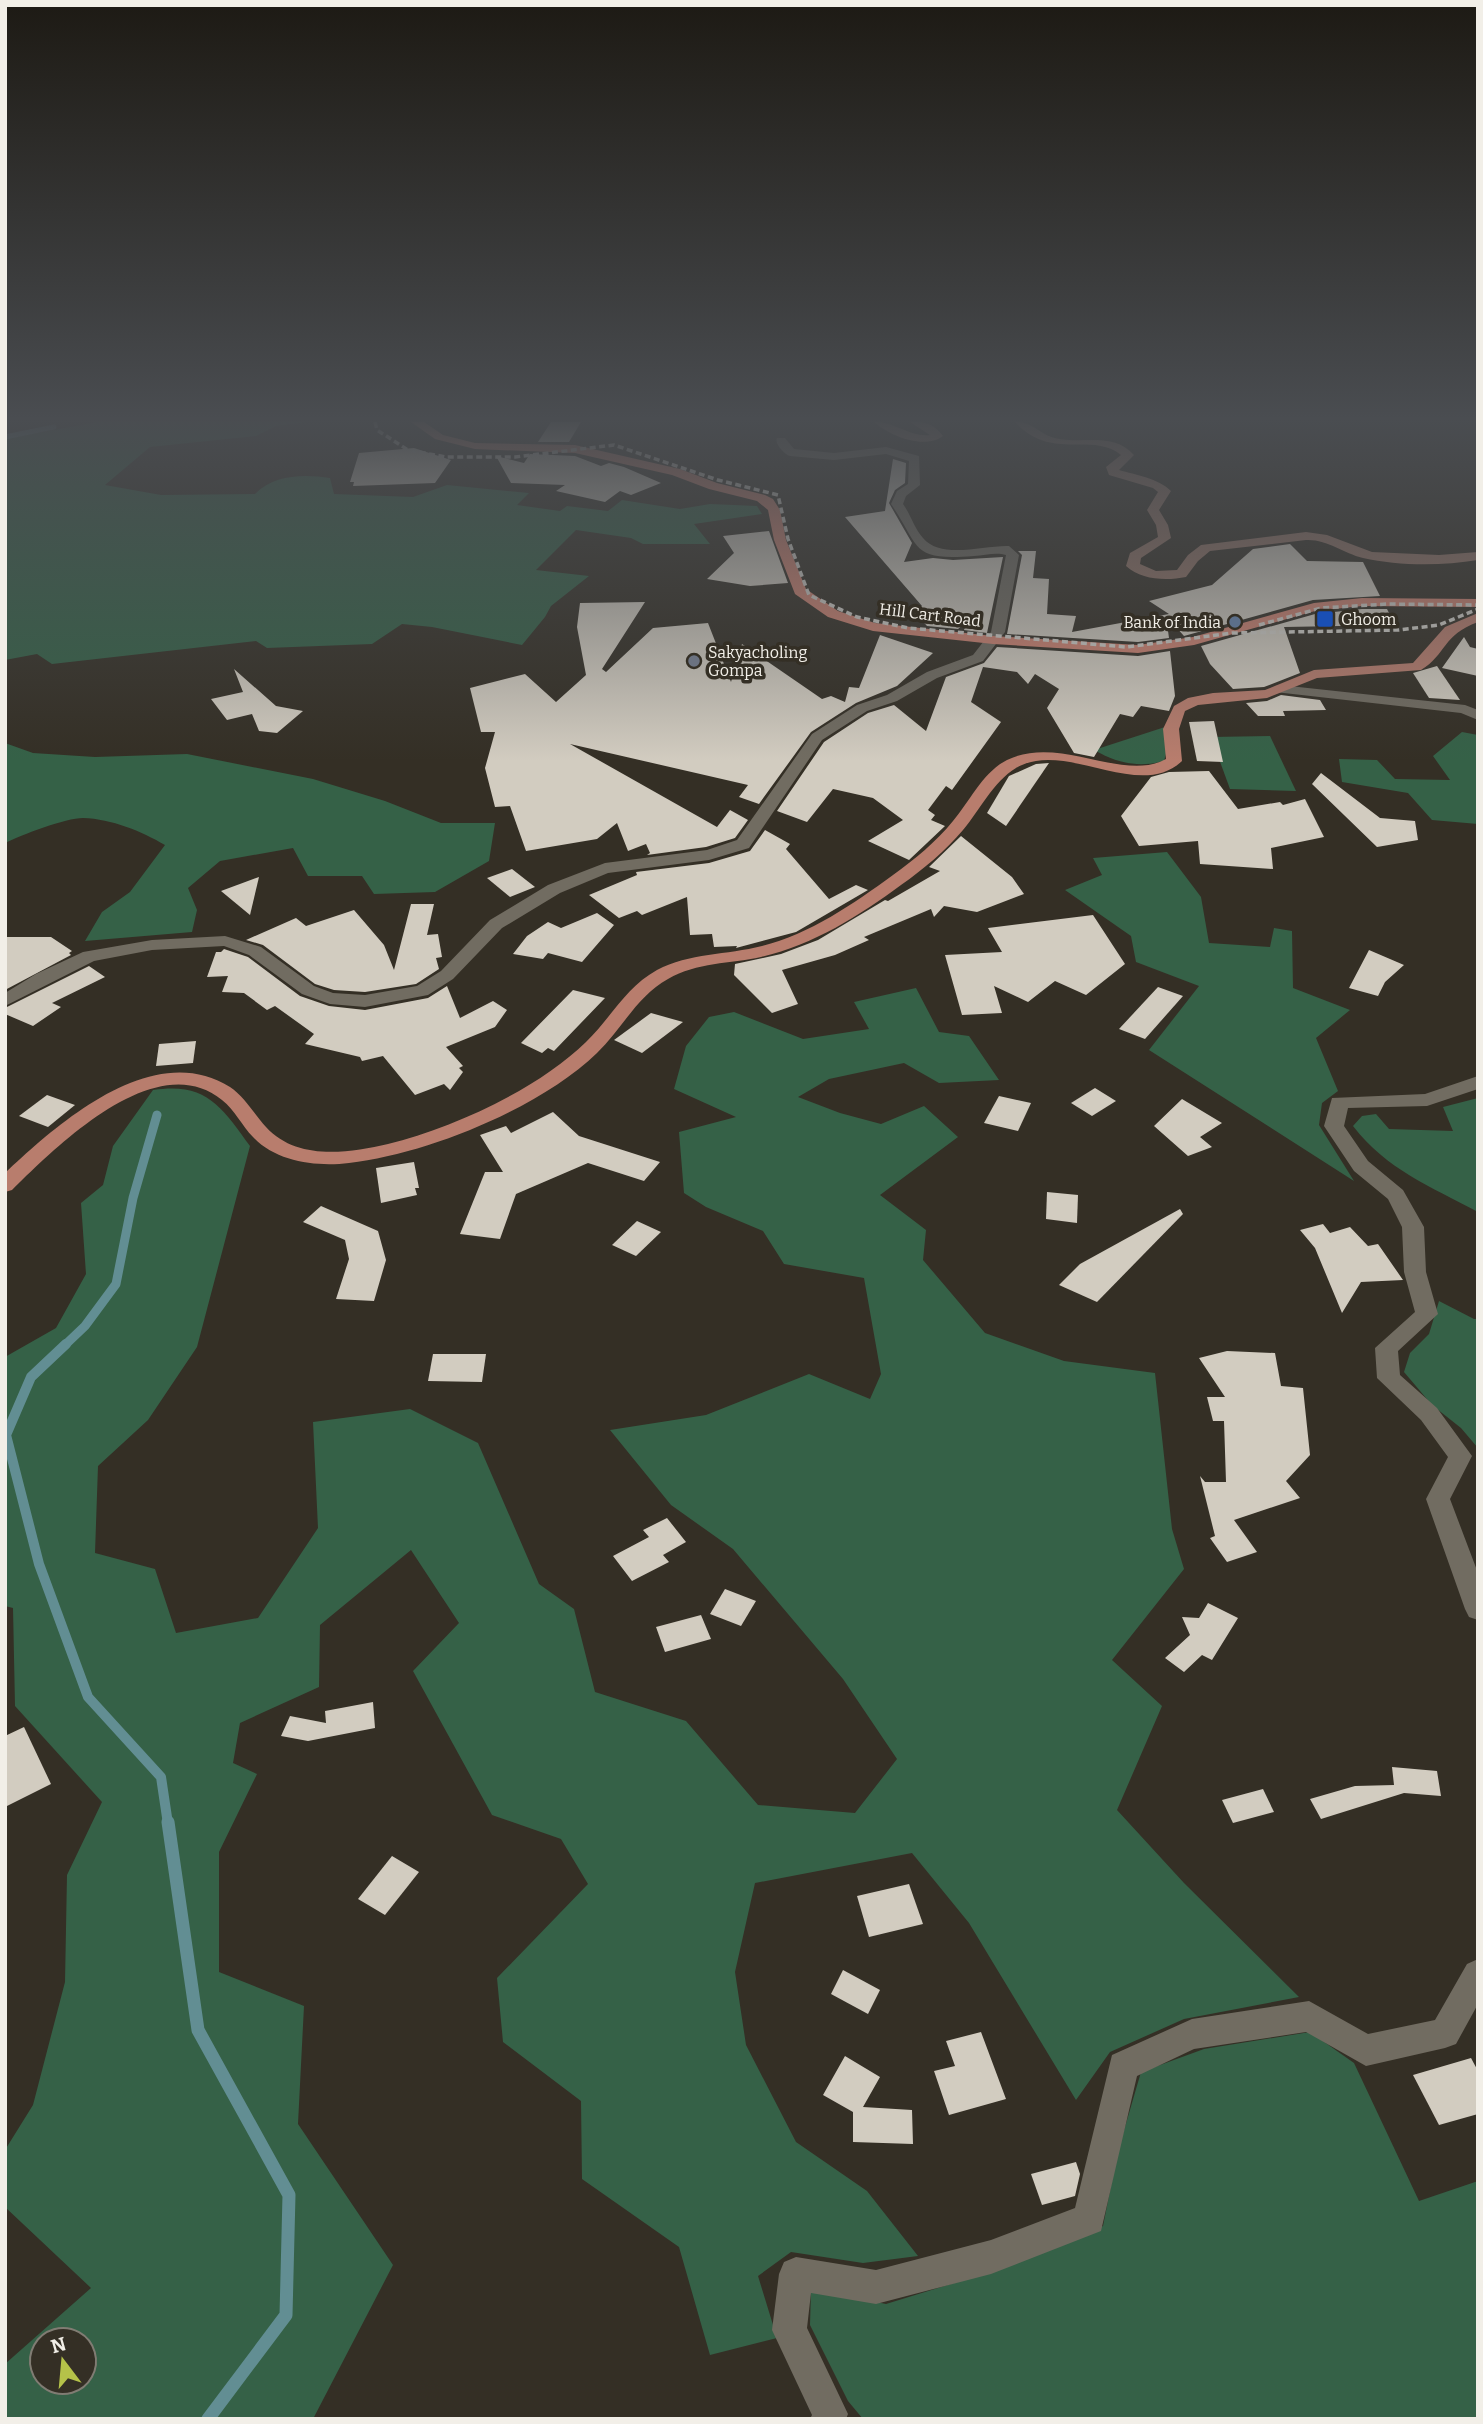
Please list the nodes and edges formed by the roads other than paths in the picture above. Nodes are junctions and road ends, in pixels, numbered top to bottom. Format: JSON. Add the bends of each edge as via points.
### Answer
{"nodes":[{"id":1,"x":779,"y":535,"type":"edge"},
{"id":2,"x":915,"y":535,"type":"edge"},
{"id":3,"x":1164,"y":535,"type":"edge"},
{"id":4,"x":1304,"y":535,"type":"edge"},
{"id":5,"x":1321,"y":535,"type":"edge"},
{"id":6,"x":1478,"y":556,"type":"edge"},
{"id":7,"x":1478,"y":603,"type":"edge"},
{"id":8,"x":1478,"y":617,"type":"edge"},
{"id":9,"x":995,"y":637,"type":"junction"},
{"id":10,"x":1280,"y":690,"type":"junction"},
{"id":11,"x":1478,"y":716,"type":"edge"},
{"id":12,"x":5,"y":1002,"type":"edge"},
{"id":13,"x":1478,"y":1082,"type":"edge"},
{"id":14,"x":5,"y":1185,"type":"edge"},
{"id":15,"x":1478,"y":1609,"type":"edge"},
{"id":16,"x":1478,"y":1974,"type":"edge"},
{"id":17,"x":828,"y":2419,"type":"edge"}],
"edges":[{"from":1,"to":9,"type":"highway","name":"Hill Cart Road","via":[[800,591],[833,614],[873,627]]},
{"from":2,"to":9,"type":"street","via":[[919,544],[934,552],[997,548],[1013,555]]},
{"from":3,"to":4,"type":"main road","via":[[1135,556],[1133,566],[1146,574],[1181,573],[1206,548]]},
{"from":5,"to":6,"type":"main road","via":[[1366,555]]},
{"from":7,"to":9,"type":"highway","name":"Hill Cart Road","via":[[1362,602],[1314,607],[1194,641],[1138,649]]},
{"from":8,"to":10,"type":"main road","via":[[1445,634],[1426,662],[1416,667],[1314,674]]},
{"from":9,"to":12,"type":"street","via":[[978,658],[862,708],[817,737],[743,844],[709,855],[605,867],[554,889],[496,924],[447,975],[422,991],[365,1001],[330,998],[308,990],[254,951],[225,941],[152,945],[89,956]]},
{"from":10,"to":11,"type":"street","via":[[1465,709]]},
{"from":10,"to":14,"type":"main road","via":[[1213,697],[1180,709],[1171,729],[1174,761],[1167,768],[1141,771],[1059,756],[1016,761],[994,777],[941,846],[870,899],[790,942],[683,964],[657,977],[558,1078],[415,1143],[348,1158],[298,1154],[270,1143],[228,1095],[198,1080],[161,1082],[131,1088],[104,1101]]},
{"from":13,"to":15,"type":"street","via":[[1427,1100],[1339,1102],[1334,1126],[1361,1166],[1395,1195],[1413,1227],[1415,1272],[1427,1314],[1386,1348],[1389,1378],[1429,1414],[1460,1456],[1438,1499]]},
{"from":16,"to":17,"type":"street","via":[[1445,2033],[1366,2050],[1309,2016],[1192,2035],[1122,2066],[1089,2219],[991,2257],[876,2287],[796,2274],[789,2330],[830,2414]]}]}
